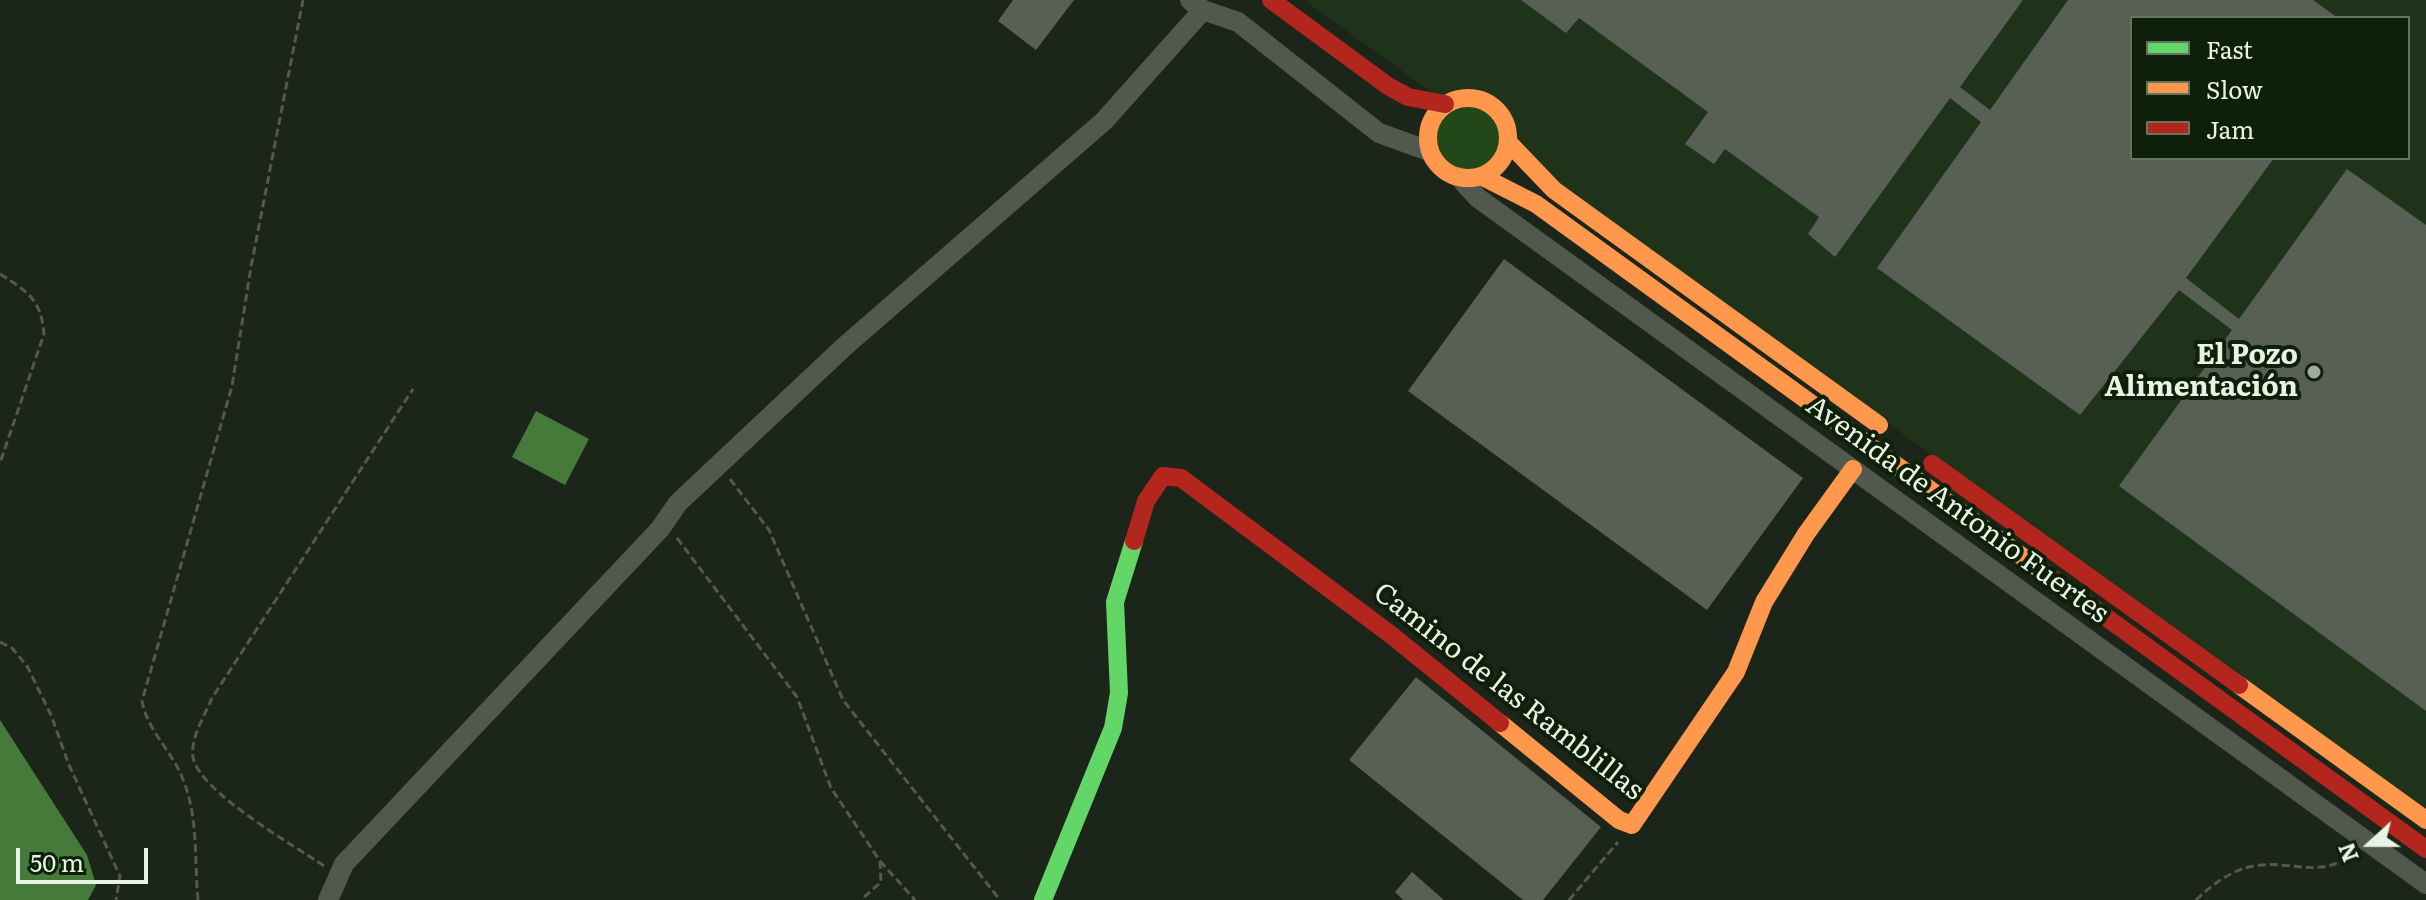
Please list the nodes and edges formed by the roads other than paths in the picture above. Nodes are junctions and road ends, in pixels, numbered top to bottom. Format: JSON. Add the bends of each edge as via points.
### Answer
{"nodes":[{"id":1,"x":1271,"y":0,"type":"edge"},
{"id":2,"x":1196,"y":5,"type":"edge"},
{"id":3,"x":1388,"y":86,"type":"junction"},
{"id":4,"x":1445,"y":104,"type":"junction"},
{"id":5,"x":1508,"y":142,"type":"junction"},
{"id":6,"x":1428,"y":145,"type":"junction"},
{"id":7,"x":1481,"y":176,"type":"junction"},
{"id":8,"x":1459,"y":177,"type":"junction"},
{"id":9,"x":1895,"y":437,"type":"dead end"},
{"id":10,"x":1921,"y":456,"type":"dead end"},
{"id":11,"x":1853,"y":469,"type":"junction"},
{"id":12,"x":2426,"y":820,"type":"edge"},
{"id":13,"x":2426,"y":849,"type":"edge"},
{"id":14,"x":2426,"y":884,"type":"edge"},
{"id":15,"x":2426,"y":891,"type":"edge"},
{"id":16,"x":328,"y":900,"type":"edge"},
{"id":17,"x":1043,"y":900,"type":"edge"},
{"id":18,"x":2419,"y":900,"type":"edge"}],
"edges":[{"from":1,"to":3,"type":"main road"},
{"from":2,"to":6,"type":"street","via":[[1238,22],[1379,133]]},
{"from":2,"to":16,"type":"street","via":[[1104,121],[845,346],[678,503],[344,864]]},
{"from":3,"to":4,"type":"main road","via":[[1408,97]]},
{"from":3,"to":6,"type":"main road"},
{"from":4,"to":5,"type":"main road","via":[[1470,97],[1494,107]]},
{"from":4,"to":6,"type":"main road","via":[[1435,113]]},
{"from":5,"to":7,"type":"main road","via":[[1500,163]]},
{"from":5,"to":9,"type":"main road","name":"Avenida de Antonio Fuertes","via":[[1554,190]]},
{"from":6,"to":8,"type":"main road","via":[[1436,163]]},
{"from":7,"to":8,"type":"main road"},
{"from":7,"to":13,"type":"main road","name":"Avenida de Antonio Fuertes","via":[[1536,204]]},
{"from":8,"to":11,"type":"street","name":"Avenida de Antonio Fuertes","via":[[1478,198]]},
{"from":10,"to":12,"type":"main road","name":"Avenida de Antonio Fuertes"},
{"from":11,"to":14,"type":"street","name":"Avenida de Antonio Fuertes"},
{"from":11,"to":17,"type":"main road","name":"Camino de las Ramblillas","via":[[1764,602],[1736,672],[1632,825],[1181,478],[1163,476],[1146,501],[1115,602],[1119,693],[1110,738]]},
{"from":15,"to":18,"type":"street"}]}
